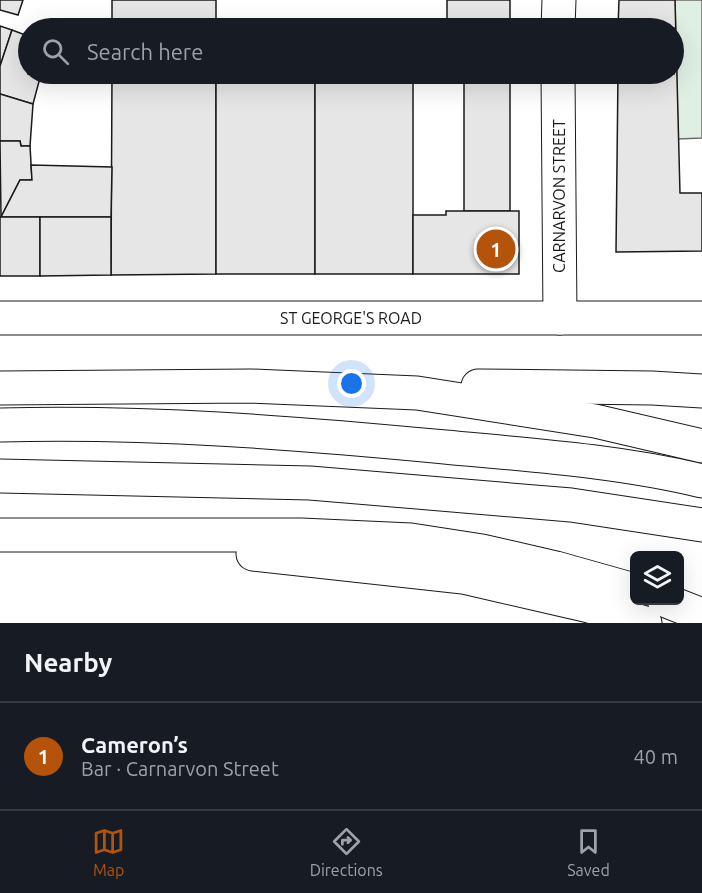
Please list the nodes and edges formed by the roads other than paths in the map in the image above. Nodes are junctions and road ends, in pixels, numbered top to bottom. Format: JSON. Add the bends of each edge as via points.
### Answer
{"nodes":[{"id":1,"x":559,"y":0,"type":"edge"},
{"id":2,"x":558,"y":18,"type":"edge"},
{"id":3,"x":558,"y":84,"type":"edge"},
{"id":4,"x":0,"y":318,"type":"edge"},
{"id":5,"x":560,"y":318,"type":"junction"},
{"id":6,"x":702,"y":318,"type":"edge"},
{"id":7,"x":0,"y":388,"type":"edge"},
{"id":8,"x":702,"y":391,"type":"edge"},
{"id":9,"x":417,"y":393,"type":"junction"},
{"id":10,"x":0,"y":425,"type":"edge"},
{"id":11,"x":702,"y":446,"type":"edge"},
{"id":12,"x":0,"y":477,"type":"edge"},
{"id":13,"x":702,"y":481,"type":"edge"},
{"id":14,"x":702,"y":525,"type":"edge"},
{"id":15,"x":66,"y":534,"type":"junction"},
{"id":16,"x":0,"y":535,"type":"edge"},
{"id":17,"x":630,"y":589,"type":"edge"},
{"id":18,"x":677,"y":605,"type":"edge"},
{"id":19,"x":702,"y":615,"type":"edge"},
{"id":20,"x":645,"y":623,"type":"edge"}],
"edges":[{"from":1,"to":2,"type":"main road"},
{"from":3,"to":5,"type":"main road","name":"CARNARVON STREET"},
{"from":4,"to":5,"type":"main road","name":"ST GEORGE'S ROAD"},
{"from":5,"to":6,"type":"main road","name":"ST GEORGE'S ROAD"},
{"from":7,"to":9,"type":"main road","via":[[250,386]]},
{"from":8,"to":9,"type":"main road","via":[[479,386]]},
{"from":9,"to":11,"type":"main road","via":[[595,421]]},
{"from":10,"to":13,"type":"main road","via":[[157,425],[339,437],[535,456],[671,473]]},
{"from":12,"to":14,"type":"main road","via":[[310,483],[571,505]]},
{"from":15,"to":16,"type":"main road"},
{"from":15,"to":17,"type":"main road","via":[[301,535],[411,540],[483,551]]},
{"from":15,"to":20,"type":"main road","via":[[463,577]]},
{"from":18,"to":19,"type":"main road"}]}
